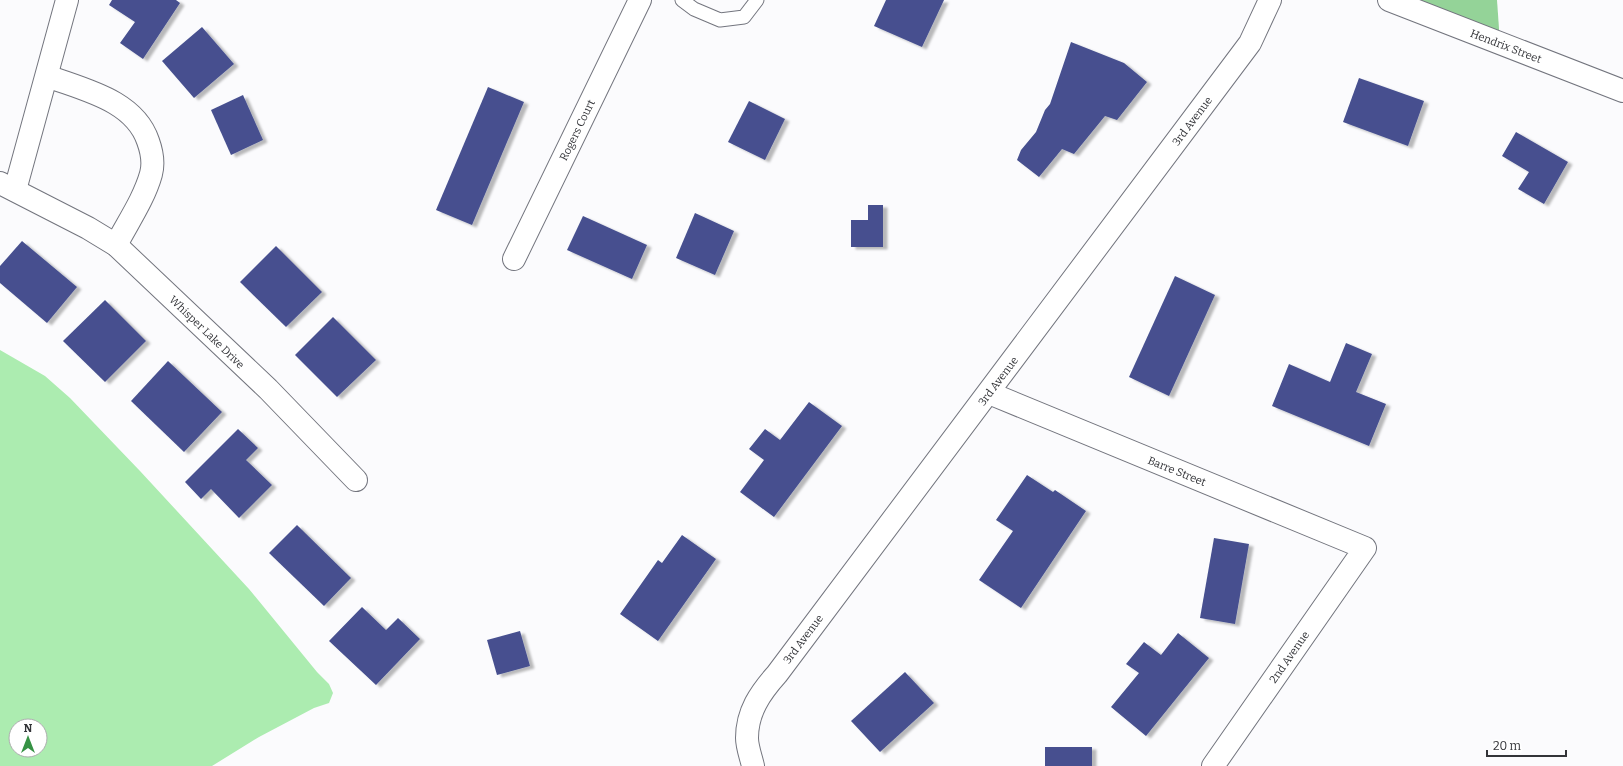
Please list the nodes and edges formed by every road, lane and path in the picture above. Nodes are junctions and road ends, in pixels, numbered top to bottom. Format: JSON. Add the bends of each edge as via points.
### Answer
{"nodes":[{"id":1,"x":67,"y":0,"type":"edge"},
{"id":2,"x":640,"y":0,"type":"edge"},
{"id":3,"x":682,"y":0,"type":"edge"},
{"id":4,"x":757,"y":0,"type":"edge"},
{"id":5,"x":1270,"y":0,"type":"edge"},
{"id":6,"x":1389,"y":0,"type":"edge"},
{"id":7,"x":47,"y":76,"type":"junction"},
{"id":8,"x":1623,"y":91,"type":"edge"},
{"id":9,"x":8,"y":187,"type":"edge"},
{"id":10,"x":116,"y":245,"type":"junction"},
{"id":11,"x":514,"y":259,"type":"dead end"},
{"id":12,"x":989,"y":393,"type":"junction"},
{"id":13,"x":356,"y":480,"type":"dead end"},
{"id":14,"x":1364,"y":548,"type":"joint"},
{"id":15,"x":752,"y":766,"type":"edge"},
{"id":16,"x":1212,"y":766,"type":"edge"}],
"edges":[{"from":1,"to":7,"type":"street","name":"Whisper Lake Drive"},
{"from":2,"to":11,"type":"street","name":"Rogers Court"},
{"from":3,"to":4,"type":"lane","via":[[694,9],[720,20],[744,16]]},
{"from":5,"to":12,"type":"street","name":"3rd Avenue","via":[[1250,43]]},
{"from":6,"to":8,"type":"street","name":"Hendrix Street"},
{"from":7,"to":9,"type":"street","name":"Whisper Lake Drive"},
{"from":7,"to":10,"type":"street","via":[[113,102],[138,122],[147,138],[153,154],[152,173]]},
{"from":9,"to":10,"type":"street","name":"Whisper Lake Drive"},
{"from":10,"to":13,"type":"street","name":"Whisper Lake Drive","via":[[268,390]]},
{"from":12,"to":14,"type":"street","name":"Barre Street"},
{"from":12,"to":15,"type":"street","name":"3rd Avenue","via":[[761,692],[750,715],[747,739]]},
{"from":14,"to":16,"type":"street","name":"2nd Avenue"}]}
